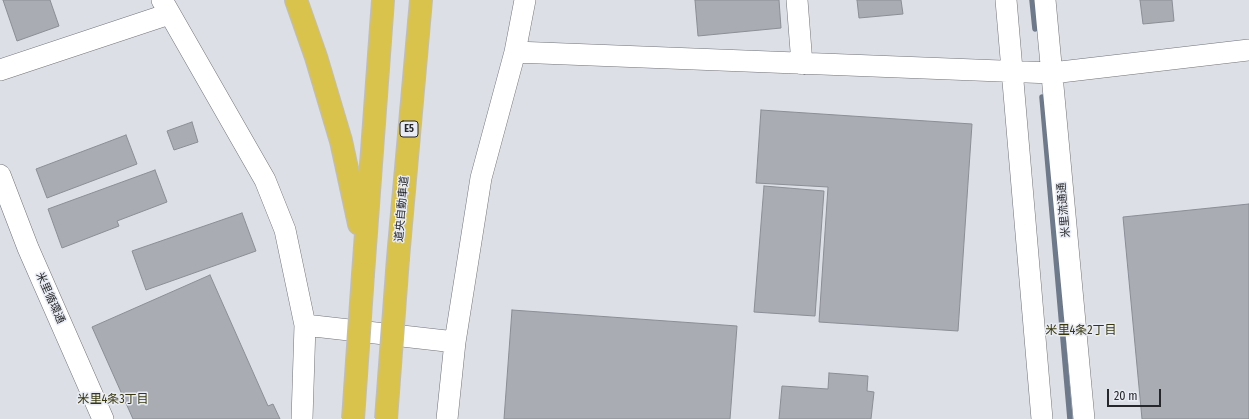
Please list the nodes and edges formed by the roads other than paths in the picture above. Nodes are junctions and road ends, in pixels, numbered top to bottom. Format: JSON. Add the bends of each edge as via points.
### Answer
{"nodes":[{"id":1,"x":296,"y":0,"type":"edge"},
{"id":2,"x":383,"y":0,"type":"edge"},
{"id":3,"x":421,"y":0,"type":"edge"},
{"id":4,"x":525,"y":0,"type":"edge"},
{"id":5,"x":797,"y":0,"type":"edge"},
{"id":6,"x":1006,"y":0,"type":"edge"},
{"id":7,"x":1046,"y":0,"type":"edge"},
{"id":8,"x":166,"y":7,"type":"edge"},
{"id":9,"x":1249,"y":50,"type":"edge"},
{"id":10,"x":515,"y":52,"type":"junction"},
{"id":11,"x":802,"y":64,"type":"junction"},
{"id":12,"x":0,"y":70,"type":"edge"},
{"id":13,"x":1014,"y":73,"type":"junction"},
{"id":14,"x":1052,"y":74,"type":"junction"},
{"id":15,"x":0,"y":175,"type":"edge"},
{"id":16,"x":364,"y":246,"type":"junction"},
{"id":17,"x":305,"y":325,"type":"junction"},
{"id":18,"x":392,"y":335,"type":"junction"},
{"id":19,"x":455,"y":342,"type":"junction"},
{"id":20,"x":103,"y":419,"type":"edge"},
{"id":21,"x":302,"y":419,"type":"edge"},
{"id":22,"x":354,"y":419,"type":"edge"},
{"id":23,"x":386,"y":419,"type":"edge"},
{"id":24,"x":448,"y":419,"type":"edge"},
{"id":25,"x":1042,"y":419,"type":"edge"},
{"id":26,"x":1084,"y":419,"type":"edge"}],
"edges":[{"from":1,"to":16,"type":"highway","via":[[341,141]]},
{"from":2,"to":16,"type":"highway"},
{"from":3,"to":18,"type":"highway","name":"道央自動車道","number":"E5","bridge":true},
{"from":4,"to":10,"type":"street"},
{"from":5,"to":11,"type":"street"},
{"from":6,"to":13,"type":"street"},
{"from":7,"to":14,"type":"street","name":"米里流通通"},
{"from":8,"to":12,"type":"street"},
{"from":8,"to":17,"type":"street","via":[[265,180],[285,230]]},
{"from":9,"to":14,"type":"street"},
{"from":10,"to":11,"type":"street"},
{"from":10,"to":19,"type":"street","via":[[481,178]]},
{"from":11,"to":13,"type":"street"},
{"from":13,"to":14,"type":"street"},
{"from":13,"to":25,"type":"street"},
{"from":14,"to":26,"type":"street","name":"米里流通通"},
{"from":15,"to":20,"type":"street","name":"米里循環通","via":[[28,248]]},
{"from":16,"to":22,"type":"highway","bridge":true},
{"from":17,"to":18,"type":"street"},
{"from":17,"to":21,"type":"street"},
{"from":18,"to":19,"type":"street"},
{"from":18,"to":23,"type":"highway","name":"道央自動車道","number":"E5","bridge":true},
{"from":19,"to":24,"type":"street"}]}
